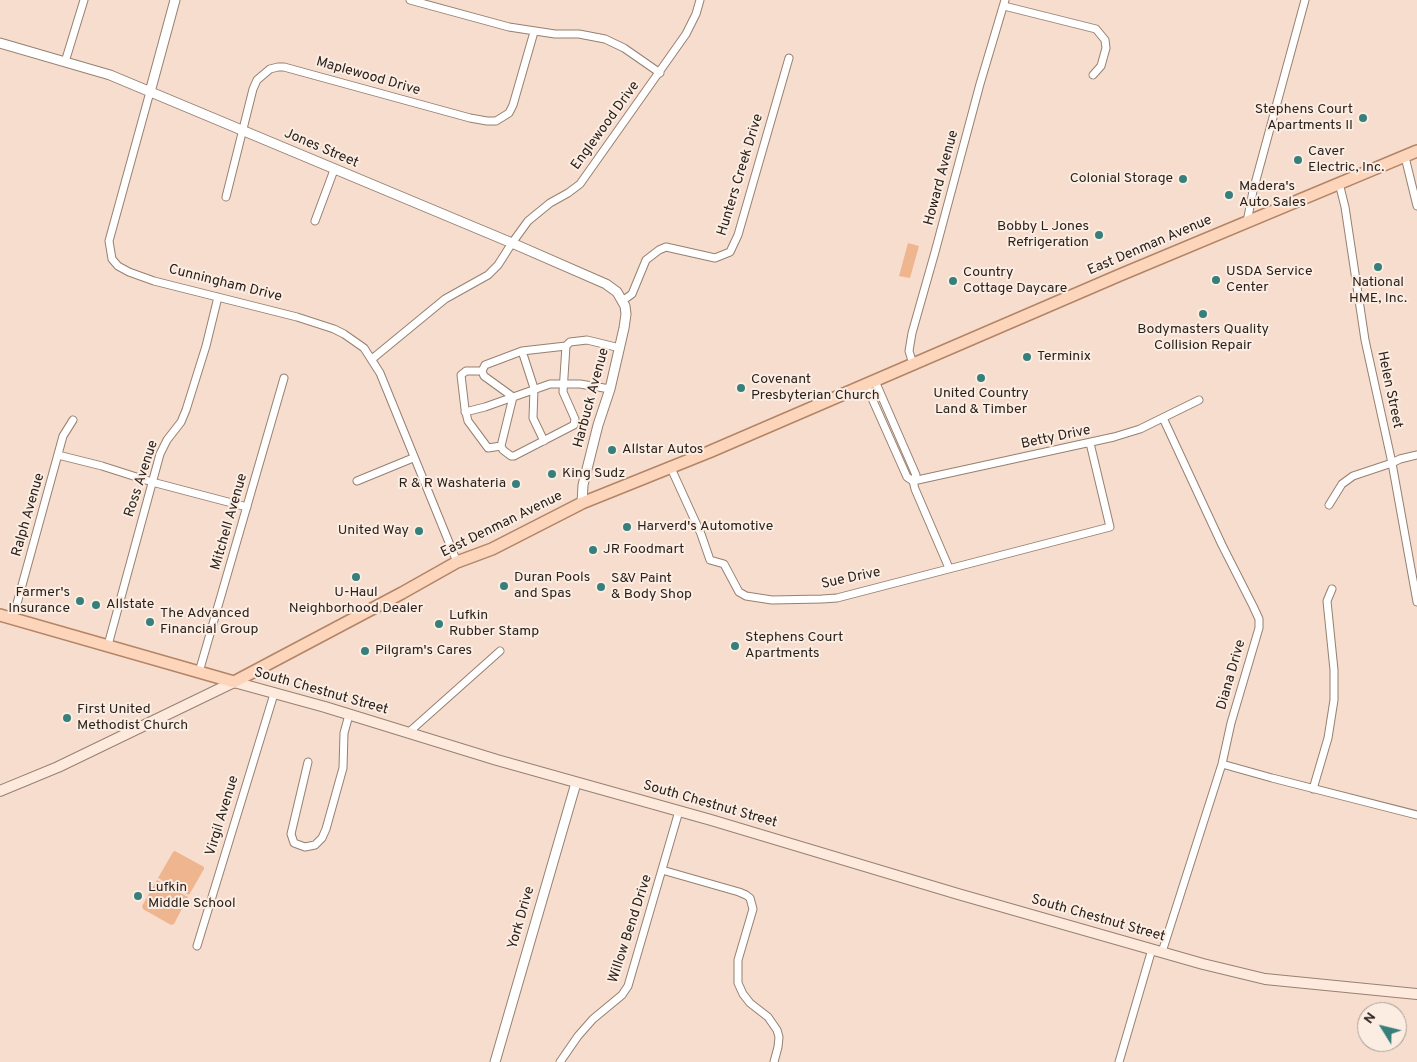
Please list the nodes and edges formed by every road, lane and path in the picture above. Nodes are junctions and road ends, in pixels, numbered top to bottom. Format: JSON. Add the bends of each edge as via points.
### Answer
{"nodes":[{"id":1,"x":84,"y":0,"type":"edge"},
{"id":2,"x":175,"y":0,"type":"edge"},
{"id":3,"x":410,"y":0,"type":"edge"},
{"id":4,"x":700,"y":0,"type":"edge"},
{"id":5,"x":1305,"y":0,"type":"edge"},
{"id":6,"x":1005,"y":3,"type":"edge"},
{"id":7,"x":534,"y":32,"type":"junction"},
{"id":8,"x":0,"y":44,"type":"edge"},
{"id":9,"x":789,"y":58,"type":"dead end"},
{"id":10,"x":65,"y":62,"type":"junction"},
{"id":11,"x":660,"y":73,"type":"junction"},
{"id":12,"x":1093,"y":76,"type":"dead end"},
{"id":13,"x":150,"y":92,"type":"junction"},
{"id":14,"x":242,"y":131,"type":"junction"},
{"id":15,"x":1417,"y":151,"type":"edge"},
{"id":16,"x":1405,"y":157,"type":"junction"},
{"id":17,"x":334,"y":170,"type":"junction"},
{"id":18,"x":1339,"y":183,"type":"junction"},
{"id":19,"x":226,"y":197,"type":"dead end"},
{"id":20,"x":1417,"y":206,"type":"edge"},
{"id":21,"x":315,"y":221,"type":"dead end"},
{"id":22,"x":1247,"y":222,"type":"junction"},
{"id":23,"x":512,"y":243,"type":"junction"},
{"id":24,"x":218,"y":297,"type":"junction"},
{"id":25,"x":622,"y":301,"type":"junction"},
{"id":26,"x":566,"y":346,"type":"junction"},
{"id":27,"x":620,"y":348,"type":"junction"},
{"id":28,"x":522,"y":351,"type":"junction"},
{"id":29,"x":372,"y":359,"type":"junction"},
{"id":30,"x":913,"y":364,"type":"junction"},
{"id":31,"x":482,"y":372,"type":"junction"},
{"id":32,"x":284,"y":378,"type":"dead end"},
{"id":33,"x":564,"y":383,"type":"junction"},
{"id":34,"x":871,"y":383,"type":"junction"},
{"id":35,"x":534,"y":388,"type":"junction"},
{"id":36,"x":610,"y":388,"type":"junction"},
{"id":37,"x":513,"y":397,"type":"junction"},
{"id":38,"x":1198,"y":400,"type":"dead end"},
{"id":39,"x":465,"y":412,"type":"junction"},
{"id":40,"x":1163,"y":418,"type":"junction"},
{"id":41,"x":72,"y":420,"type":"dead end"},
{"id":42,"x":544,"y":441,"type":"junction"},
{"id":43,"x":1090,"y":444,"type":"junction"},
{"id":44,"x":501,"y":446,"type":"junction"},
{"id":45,"x":58,"y":455,"type":"junction"},
{"id":46,"x":1417,"y":455,"type":"edge"},
{"id":47,"x":414,"y":458,"type":"junction"},
{"id":48,"x":1392,"y":463,"type":"junction"},
{"id":49,"x":670,"y":466,"type":"junction"},
{"id":50,"x":357,"y":481,"type":"dead end"},
{"id":51,"x":152,"y":482,"type":"junction"},
{"id":52,"x":914,"y":482,"type":"junction"},
{"id":53,"x":582,"y":503,"type":"junction"},
{"id":54,"x":1329,"y":505,"type":"dead end"},
{"id":55,"x":247,"y":507,"type":"junction"},
{"id":56,"x":456,"y":562,"type":"junction"},
{"id":57,"x":948,"y":568,"type":"junction"},
{"id":58,"x":1332,"y":589,"type":"dead end"},
{"id":59,"x":1417,"y":602,"type":"edge"},
{"id":60,"x":0,"y":615,"type":"edge"},
{"id":61,"x":13,"y":618,"type":"junction"},
{"id":62,"x":108,"y":645,"type":"junction"},
{"id":63,"x":500,"y":651,"type":"dead end"},
{"id":64,"x":199,"y":672,"type":"junction"},
{"id":65,"x":234,"y":682,"type":"junction"},
{"id":66,"x":274,"y":694,"type":"junction"},
{"id":67,"x":349,"y":715,"type":"junction"},
{"id":68,"x":408,"y":733,"type":"junction"},
{"id":69,"x":308,"y":762,"type":"dead end"},
{"id":70,"x":1222,"y":764,"type":"junction"},
{"id":71,"x":576,"y":783,"type":"junction"},
{"id":72,"x":1313,"y":789,"type":"junction"},
{"id":73,"x":0,"y":791,"type":"edge"},
{"id":74,"x":679,"y":811,"type":"junction"},
{"id":75,"x":1417,"y":815,"type":"edge"},
{"id":76,"x":662,"y":870,"type":"junction"},
{"id":77,"x":197,"y":946,"type":"dead end"},
{"id":78,"x":1157,"y":951,"type":"junction"},
{"id":79,"x":1417,"y":994,"type":"edge"},
{"id":80,"x":495,"y":1062,"type":"edge"},
{"id":81,"x":560,"y":1062,"type":"edge"},
{"id":82,"x":774,"y":1062,"type":"edge"},
{"id":83,"x":1119,"y":1062,"type":"edge"}],
"edges":[{"from":1,"to":10,"type":"street"},
{"from":2,"to":13,"type":"street","name":"Cunningham Drive"},
{"from":3,"to":7,"type":"street"},
{"from":4,"to":11,"type":"street","name":"Englewood Drive","via":[[686,34]]},
{"from":5,"to":22,"type":"street"},
{"from":6,"to":12,"type":"street","via":[[1096,29],[1105,40],[1106,48],[1101,66]]},
{"from":6,"to":30,"type":"street","name":"Howard Avenue","via":[[910,338]]},
{"from":7,"to":11,"type":"street","via":[[605,39]]},
{"from":7,"to":14,"type":"street","name":"Maplewood Drive","via":[[513,104],[509,112],[496,121],[470,118],[278,67],[270,69],[257,80]]},
{"from":8,"to":10,"type":"street","name":"Jones Street"},
{"from":9,"to":25,"type":"street","name":"Hunters Creek Drive","via":[[738,235],[730,252],[716,258],[666,247],[659,250],[646,260],[632,294]]},
{"from":10,"to":13,"type":"street","name":"Jones Street","via":[[110,75]]},
{"from":11,"to":23,"type":"street","name":"Englewood Drive","via":[[580,184],[538,212]]},
{"from":13,"to":14,"type":"street","name":"Jones Street"},
{"from":13,"to":24,"type":"street","name":"Cunningham Drive","via":[[109,241],[112,259],[129,272]]},
{"from":14,"to":17,"type":"street","name":"Jones Street"},
{"from":14,"to":19,"type":"street","name":"Maplewood Drive"},
{"from":15,"to":16,"type":"main road","name":"East Denman Avenue"},
{"from":16,"to":18,"type":"main road","name":"East Denman Avenue"},
{"from":16,"to":20,"type":"street"},
{"from":17,"to":21,"type":"street"},
{"from":17,"to":23,"type":"street","name":"Jones Street"},
{"from":18,"to":22,"type":"main road","name":"East Denman Avenue"},
{"from":18,"to":48,"type":"street","name":"Helen Street","via":[[1366,340]]},
{"from":22,"to":30,"type":"main road","name":"East Denman Avenue"},
{"from":23,"to":25,"type":"street","name":"Jones Street","via":[[606,284],[617,292]]},
{"from":23,"to":29,"type":"street","name":"Englewood Drive","via":[[488,275],[444,298]]},
{"from":24,"to":29,"type":"street","name":"Cunningham Drive","via":[[334,329],[356,342]]},
{"from":24,"to":51,"type":"street","name":"Ross Avenue","via":[[186,410],[160,454]]},
{"from":25,"to":27,"type":"street","name":"Harbuck Avenue","via":[[626,314]]},
{"from":26,"to":27,"type":"street","via":[[570,342],[587,340]]},
{"from":26,"to":28,"type":"street"},
{"from":26,"to":33,"type":"street"},
{"from":27,"to":36,"type":"street","name":"Harbuck Avenue"},
{"from":28,"to":31,"type":"street","via":[[486,365]]},
{"from":28,"to":35,"type":"street"},
{"from":29,"to":47,"type":"street","name":"Cunningham Drive"},
{"from":30,"to":34,"type":"main road","name":"East Denman Avenue"},
{"from":31,"to":37,"type":"street"},
{"from":31,"to":39,"type":"street","via":[[466,371],[461,375]]},
{"from":32,"to":55,"type":"street","name":"Mitchell Avenue"},
{"from":33,"to":35,"type":"street"},
{"from":33,"to":36,"type":"street"},
{"from":33,"to":42,"type":"street","via":[[563,392],[576,422]]},
{"from":34,"to":49,"type":"main road","name":"East Denman Avenue"},
{"from":34,"to":52,"type":"street","via":[[916,475]]},
{"from":35,"to":37,"type":"street"},
{"from":35,"to":42,"type":"street","via":[[533,418]]},
{"from":36,"to":53,"type":"street","name":"Harbuck Avenue","via":[[583,485]]},
{"from":37,"to":39,"type":"street"},
{"from":37,"to":44,"type":"street"},
{"from":38,"to":40,"type":"street","name":"Betty Drive"},
{"from":39,"to":44,"type":"street","via":[[485,445],[492,448]]},
{"from":40,"to":43,"type":"street","name":"Betty Drive","via":[[1140,429]]},
{"from":40,"to":70,"type":"street","name":"Diana Drive","via":[[1258,619],[1259,628]]},
{"from":41,"to":45,"type":"street","name":"Ralph Avenue"},
{"from":42,"to":44,"type":"street","via":[[514,456],[507,454]]},
{"from":43,"to":52,"type":"street","name":"Betty Drive"},
{"from":43,"to":57,"type":"street","name":"Sue Drive","via":[[1110,527]]},
{"from":45,"to":51,"type":"street"},
{"from":45,"to":61,"type":"street","name":"Ralph Avenue"},
{"from":46,"to":48,"type":"street"},
{"from":47,"to":50,"type":"street"},
{"from":47,"to":56,"type":"street","name":"Cunningham Drive"},
{"from":48,"to":54,"type":"street","via":[[1353,476],[1342,484]]},
{"from":48,"to":59,"type":"street","name":"Helen Street"},
{"from":49,"to":53,"type":"main road","name":"East Denman Avenue"},
{"from":49,"to":57,"type":"street","name":"Sue Drive","via":[[710,560],[724,564],[739,592],[746,596],[772,600],[837,598]]},
{"from":51,"to":55,"type":"street"},
{"from":51,"to":62,"type":"street","name":"Ross Avenue"},
{"from":52,"to":57,"type":"street","via":[[914,489]]},
{"from":53,"to":56,"type":"main road","name":"East Denman Avenue","via":[[492,549]]},
{"from":55,"to":64,"type":"street","name":"Mitchell Avenue"},
{"from":56,"to":65,"type":"main road","name":"East Denman Avenue"},
{"from":58,"to":72,"type":"street","via":[[1327,602],[1334,700],[1328,738]]},
{"from":60,"to":61,"type":"main road","name":"South Chestnut Street"},
{"from":61,"to":62,"type":"main road","name":"South Chestnut Street"},
{"from":62,"to":64,"type":"main road","name":"South Chestnut Street"},
{"from":63,"to":68,"type":"street"},
{"from":64,"to":65,"type":"main road","name":"South Chestnut Street"},
{"from":65,"to":66,"type":"main road","name":"South Chestnut Street"},
{"from":65,"to":73,"type":"main road","name":"East Denman Avenue","via":[[58,767]]},
{"from":66,"to":67,"type":"main road","name":"South Chestnut Street"},
{"from":66,"to":77,"type":"street","name":"Virgil Avenue"},
{"from":67,"to":68,"type":"main road","name":"South Chestnut Street"},
{"from":67,"to":69,"type":"street","via":[[344,733],[343,768],[326,829],[315,845],[305,847],[294,843],[290,834]]},
{"from":68,"to":71,"type":"main road","name":"South Chestnut Street"},
{"from":70,"to":72,"type":"street"},
{"from":70,"to":78,"type":"street","name":"Diana Drive"},
{"from":71,"to":74,"type":"main road","name":"South Chestnut Street"},
{"from":71,"to":80,"type":"street","name":"York Drive"},
{"from":72,"to":75,"type":"street"},
{"from":74,"to":76,"type":"street","name":"Willow Bend Drive"},
{"from":74,"to":78,"type":"main road","name":"South Chestnut Street"},
{"from":76,"to":81,"type":"street","name":"Willow Bend Drive","via":[[628,986],[622,996],[578,1036]]},
{"from":76,"to":82,"type":"street","via":[[746,894],[750,898],[753,909],[738,960],[738,983],[750,1003],[768,1017],[777,1030],[778,1047]]},
{"from":78,"to":79,"type":"main road","name":"South Chestnut Street","via":[[1265,979]]},
{"from":78,"to":83,"type":"street","name":"Diana Drive"}]}
